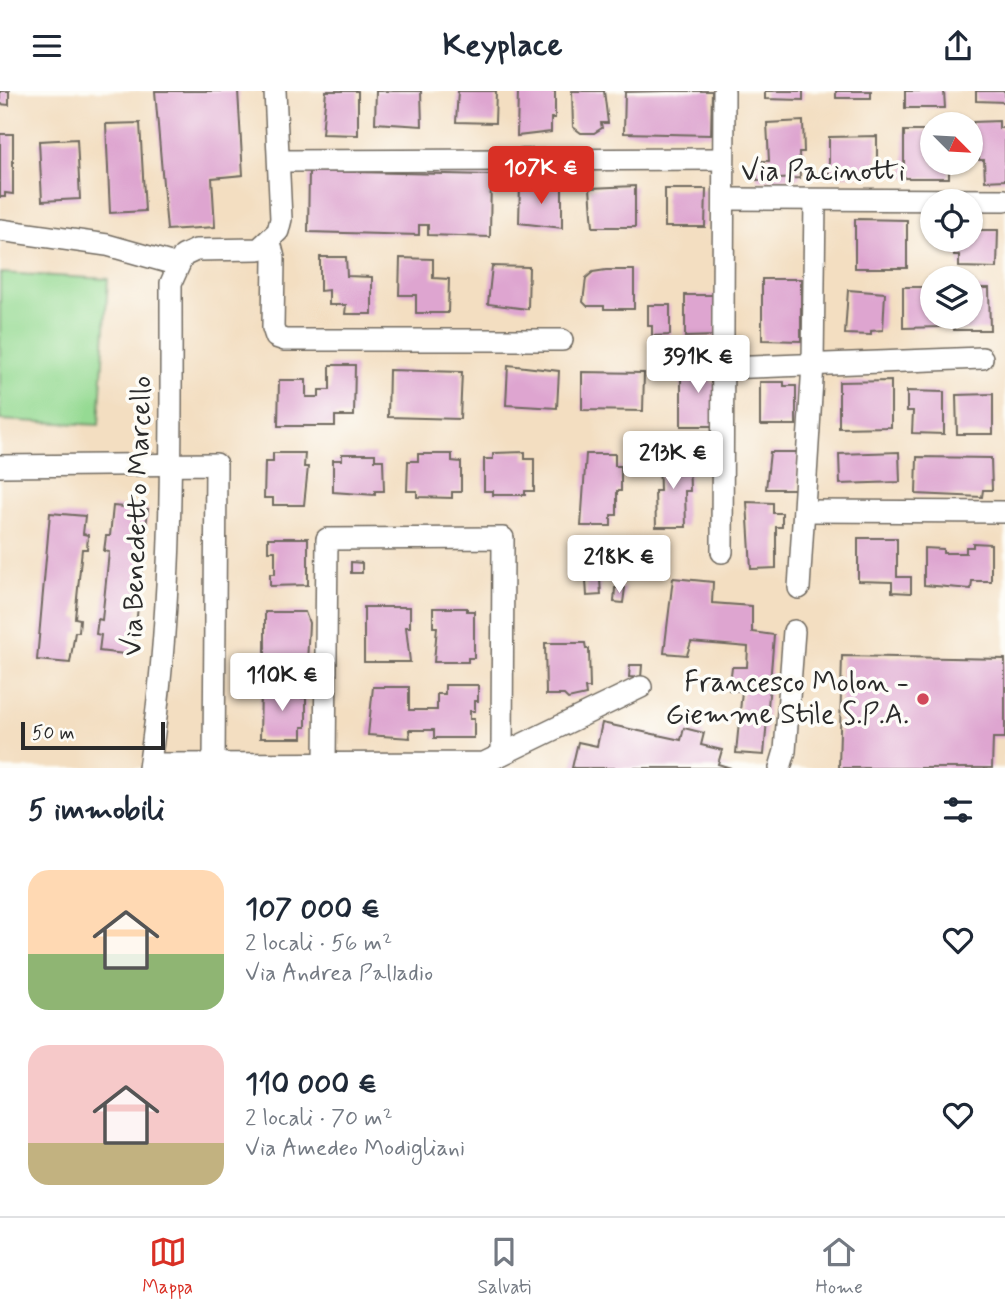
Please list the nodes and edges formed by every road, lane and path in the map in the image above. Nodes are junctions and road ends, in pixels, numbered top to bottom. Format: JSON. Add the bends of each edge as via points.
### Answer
{"nodes":[{"id":1,"x":275,"y":91,"type":"edge"},
{"id":2,"x":724,"y":91,"type":"edge"},
{"id":3,"x":723,"y":159,"type":"junction"},
{"id":4,"x":279,"y":161,"type":"junction"},
{"id":5,"x":724,"y":199,"type":"junction"},
{"id":6,"x":815,"y":200,"type":"junction"},
{"id":7,"x":1005,"y":200,"type":"edge"},
{"id":8,"x":0,"y":230,"type":"edge"},
{"id":9,"x":270,"y":242,"type":"junction"},
{"id":10,"x":178,"y":265,"type":"junction"},
{"id":11,"x":562,"y":340,"type":"dead end"},
{"id":12,"x":982,"y":358,"type":"dead end"},
{"id":13,"x":813,"y":365,"type":"junction"},
{"id":14,"x":725,"y":368,"type":"junction"},
{"id":15,"x":170,"y":464,"type":"junction"},
{"id":16,"x":0,"y":466,"type":"edge"},
{"id":17,"x":804,"y":510,"type":"junction"},
{"id":18,"x":1005,"y":512,"type":"edge"},
{"id":19,"x":722,"y":552,"type":"dead end"},
{"id":20,"x":799,"y":587,"type":"dead end"},
{"id":21,"x":794,"y":631,"type":"dead end"},
{"id":22,"x":641,"y":687,"type":"dead end"},
{"id":23,"x":502,"y":754,"type":"junction"},
{"id":24,"x":214,"y":764,"type":"junction"},
{"id":25,"x":325,"y":764,"type":"junction"},
{"id":26,"x":149,"y":766,"type":"edge"},
{"id":27,"x":780,"y":768,"type":"edge"}],
"edges":[{"from":1,"to":4,"type":"street"},
{"from":2,"to":3,"type":"street"},
{"from":3,"to":4,"type":"street"},
{"from":3,"to":5,"type":"street"},
{"from":4,"to":9,"type":"street","via":[[281,219]]},
{"from":5,"to":6,"type":"street","name":"Via Pacinotti"},
{"from":5,"to":14,"type":"street"},
{"from":6,"to":7,"type":"street","name":"Via Pacinotti"},
{"from":6,"to":13,"type":"street"},
{"from":8,"to":10,"type":"street","via":[[107,245]]},
{"from":9,"to":10,"type":"street","via":[[259,249],[196,250]]},
{"from":9,"to":11,"type":"street","via":[[276,337]]},
{"from":10,"to":15,"type":"street","name":"Via Benedetto Marcello","via":[[171,283]]},
{"from":12,"to":13,"type":"street"},
{"from":13,"to":14,"type":"street"},
{"from":13,"to":17,"type":"street"},
{"from":14,"to":19,"type":"street"},
{"from":15,"to":16,"type":"street"},
{"from":15,"to":24,"type":"street","via":[[216,464]]},
{"from":15,"to":26,"type":"street","name":"Via Benedetto Marcello","via":[[165,645]]},
{"from":17,"to":18,"type":"street"},
{"from":17,"to":20,"type":"street"},
{"from":21,"to":27,"type":"street"},
{"from":22,"to":23,"type":"street"},
{"from":23,"to":25,"type":"street","via":[[484,764]]},
{"from":23,"to":25,"type":"street","via":[[503,538],[327,539]]},
{"from":24,"to":25,"type":"street"},
{"from":24,"to":26,"type":"street"}]}
